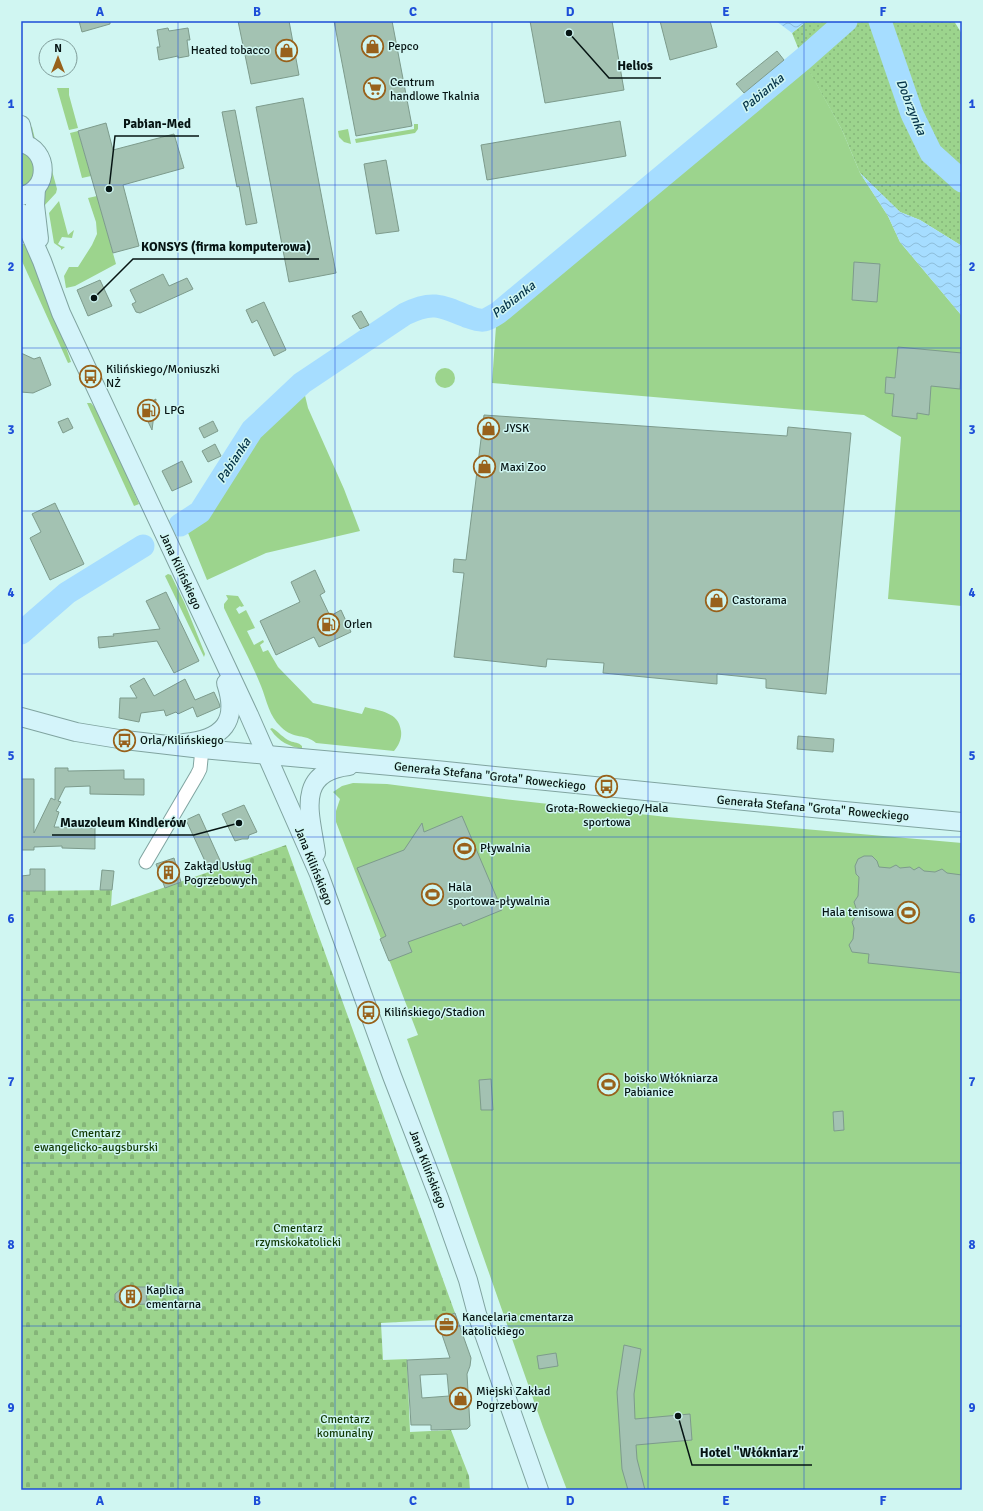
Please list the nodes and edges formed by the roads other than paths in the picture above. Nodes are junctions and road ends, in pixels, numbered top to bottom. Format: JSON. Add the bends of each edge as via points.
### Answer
{"nodes":[{"id":1,"x":21,"y":125,"type":"edge"},
{"id":2,"x":23,"y":143,"type":"edge"},
{"id":3,"x":29,"y":192,"type":"edge"},
{"id":4,"x":21,"y":213,"type":"edge"},
{"id":5,"x":42,"y":261,"type":"junction"},
{"id":6,"x":202,"y":614,"type":"junction"},
{"id":7,"x":21,"y":717,"type":"edge"},
{"id":8,"x":153,"y":744,"type":"junction"},
{"id":9,"x":202,"y":749,"type":"junction"},
{"id":10,"x":268,"y":756,"type":"junction"},
{"id":11,"x":373,"y":765,"type":"junction"},
{"id":12,"x":962,"y":822,"type":"edge"},
{"id":13,"x":146,"y":862,"type":"dead end"},
{"id":14,"x":319,"y":874,"type":"junction"},
{"id":15,"x":539,"y":1490,"type":"edge"}],
"edges":[{"from":1,"to":2,"type":"main road"},
{"from":2,"to":3,"type":"main road","via":[[38,152],[44,167],[41,182]]},
{"from":3,"to":5,"type":"main road","name":"Jana Kilińskiego","via":[[36,214]]},
{"from":4,"to":5,"type":"main road","name":"Jana Kilińskiego"},
{"from":5,"to":6,"type":"main road","name":"Jana Kilińskiego","via":[[62,313]]},
{"from":6,"to":8,"type":"main road","via":[[230,694],[231,714],[224,728],[213,736],[191,742]]},
{"from":6,"to":10,"type":"main road","name":"Jana Kilińskiego"},
{"from":7,"to":8,"type":"main road","name":"Generała Stefana \"Grota\" Roweckiego","via":[[76,732]]},
{"from":8,"to":9,"type":"main road","name":"Generała Stefana \"Grota\" Roweckiego"},
{"from":9,"to":10,"type":"main road","name":"Generała Stefana \"Grota\" Roweckiego"},
{"from":9,"to":13,"type":"street","via":[[200,769]]},
{"from":10,"to":11,"type":"main road","name":"Generała Stefana \"Grota\" Roweckiego"},
{"from":10,"to":14,"type":"main road","name":"Jana Kilińskiego"},
{"from":11,"to":12,"type":"main road","name":"Generała Stefana \"Grota\" Roweckiego"},
{"from":11,"to":14,"type":"main road","via":[[346,766],[332,770],[320,777],[310,790],[309,814]]},
{"from":14,"to":15,"type":"main road","name":"Jana Kilińskiego","via":[[468,1280],[479,1320]]}]}
